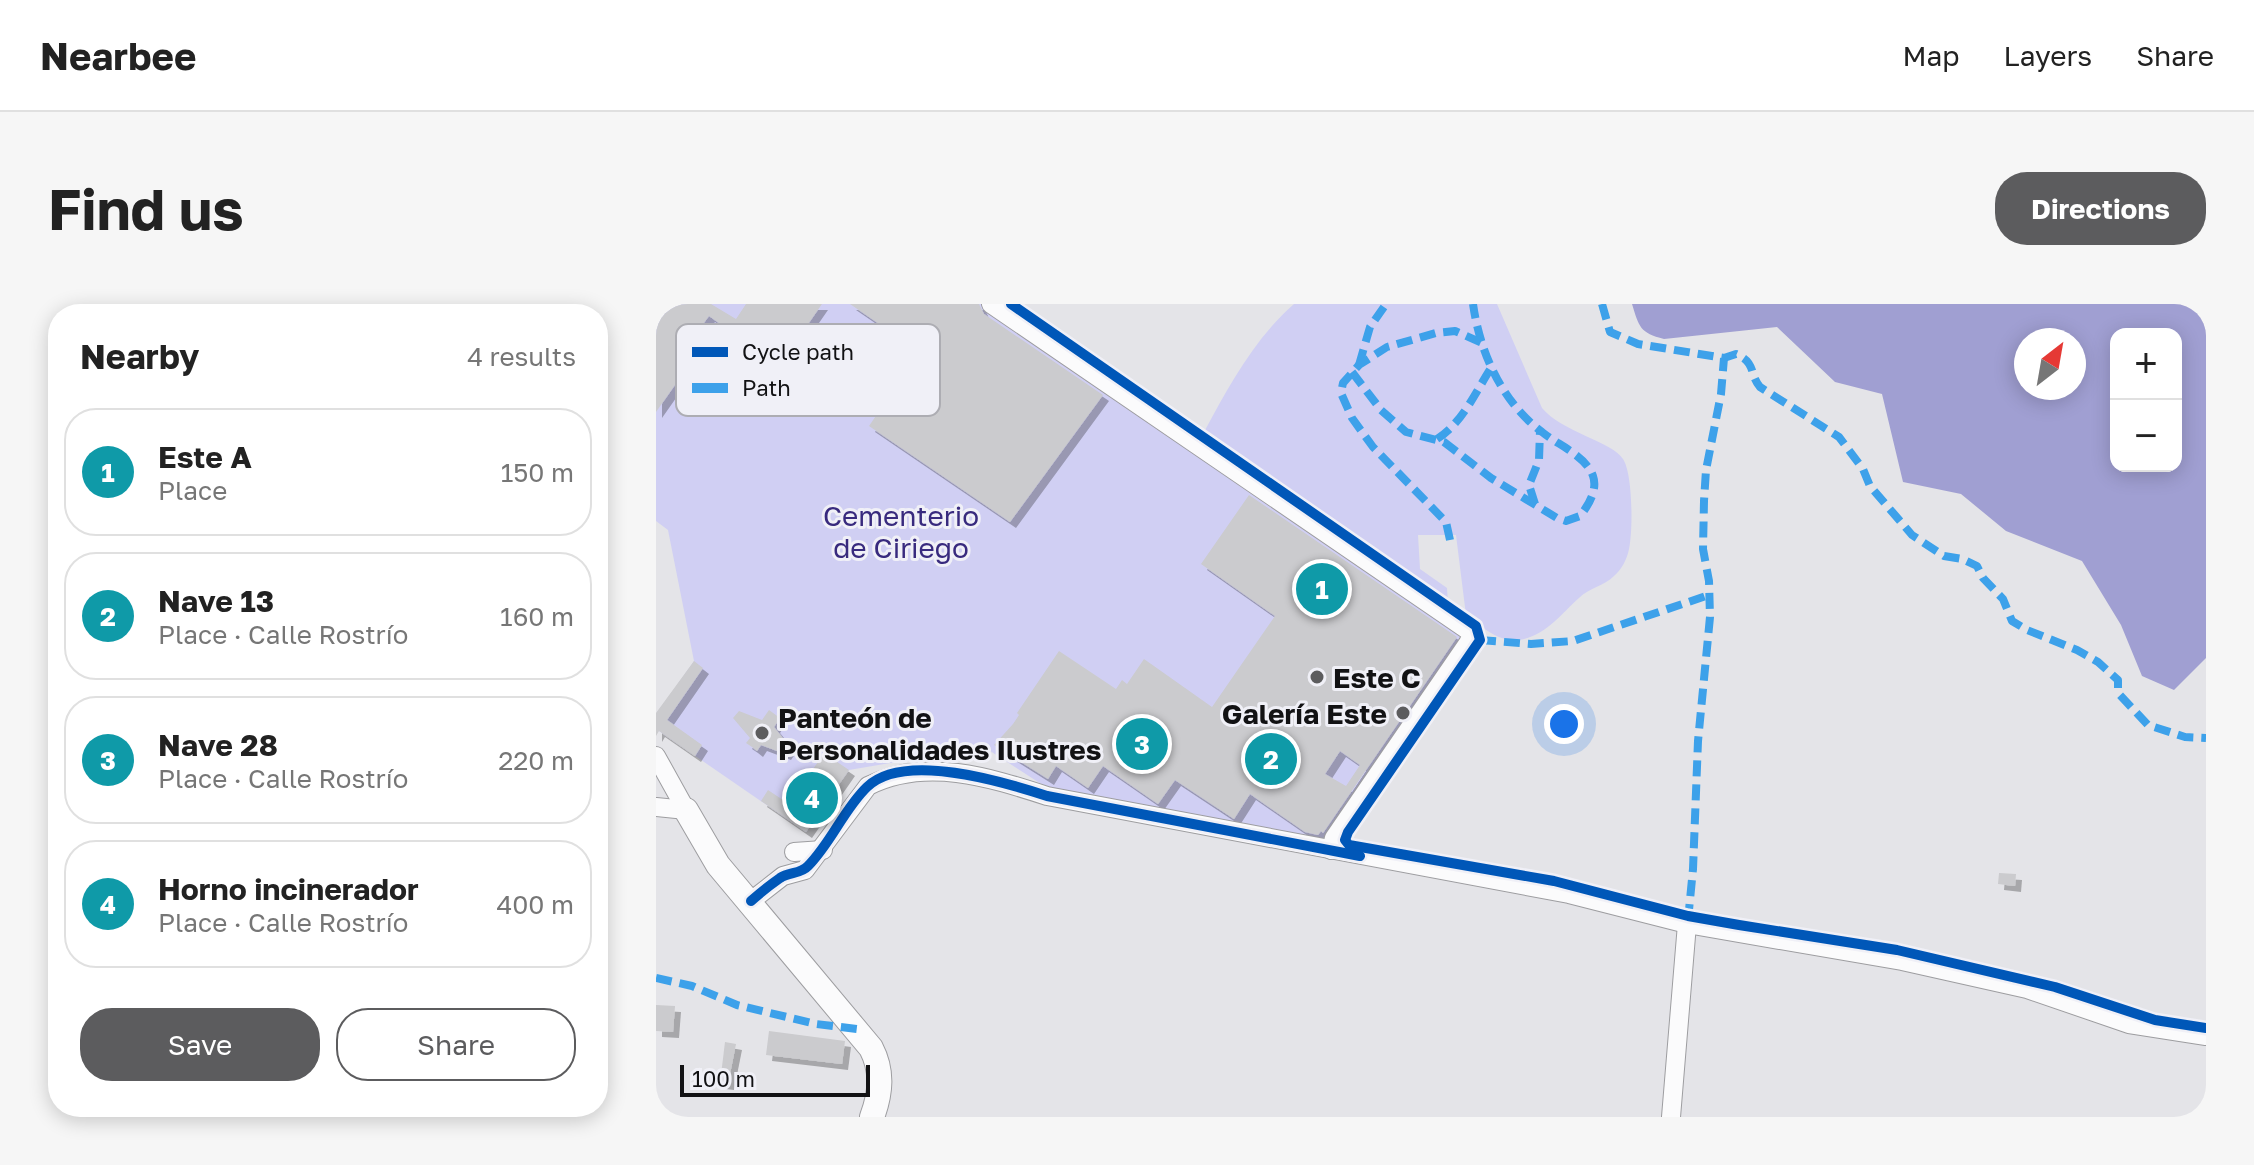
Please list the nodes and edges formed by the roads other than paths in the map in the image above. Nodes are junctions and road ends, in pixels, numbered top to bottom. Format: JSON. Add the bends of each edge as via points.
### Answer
{"nodes":[{"id":1,"x":991,"y":304,"type":"edge"},
{"id":2,"x":656,"y":756,"type":"edge"},
{"id":3,"x":656,"y":807,"type":"edge"},
{"id":4,"x":686,"y":810,"type":"junction"},
{"id":5,"x":823,"y":850,"type":"junction"},
{"id":6,"x":1331,"y":850,"type":"junction"},
{"id":7,"x":794,"y":852,"type":"dead end"},
{"id":8,"x":751,"y":901,"type":"junction"},
{"id":9,"x":1687,"y":924,"type":"junction"},
{"id":10,"x":2206,"y":1036,"type":"edge"},
{"id":11,"x":872,"y":1117,"type":"edge"},
{"id":12,"x":1671,"y":1117,"type":"edge"}],
"edges":[{"from":1,"to":6,"type":"street","via":[[1469,631],[1468,643],[1334,838]]},
{"from":2,"to":4,"type":"street"},
{"from":3,"to":4,"type":"street"},
{"from":4,"to":8,"type":"main road","via":[[718,865]]},
{"from":5,"to":6,"type":"street","via":[[868,786],[920,771],[1001,781],[1047,796]]},
{"from":5,"to":7,"type":"street"},
{"from":5,"to":8,"type":"street","via":[[805,870],[783,876]]},
{"from":6,"to":9,"type":"street","via":[[1569,894]]},
{"from":8,"to":11,"type":"main road","via":[[871,1048],[880,1076]]},
{"from":9,"to":10,"type":"street","via":[[1902,961],[2027,989],[2129,1024]]},
{"from":9,"to":12,"type":"street"}]}
